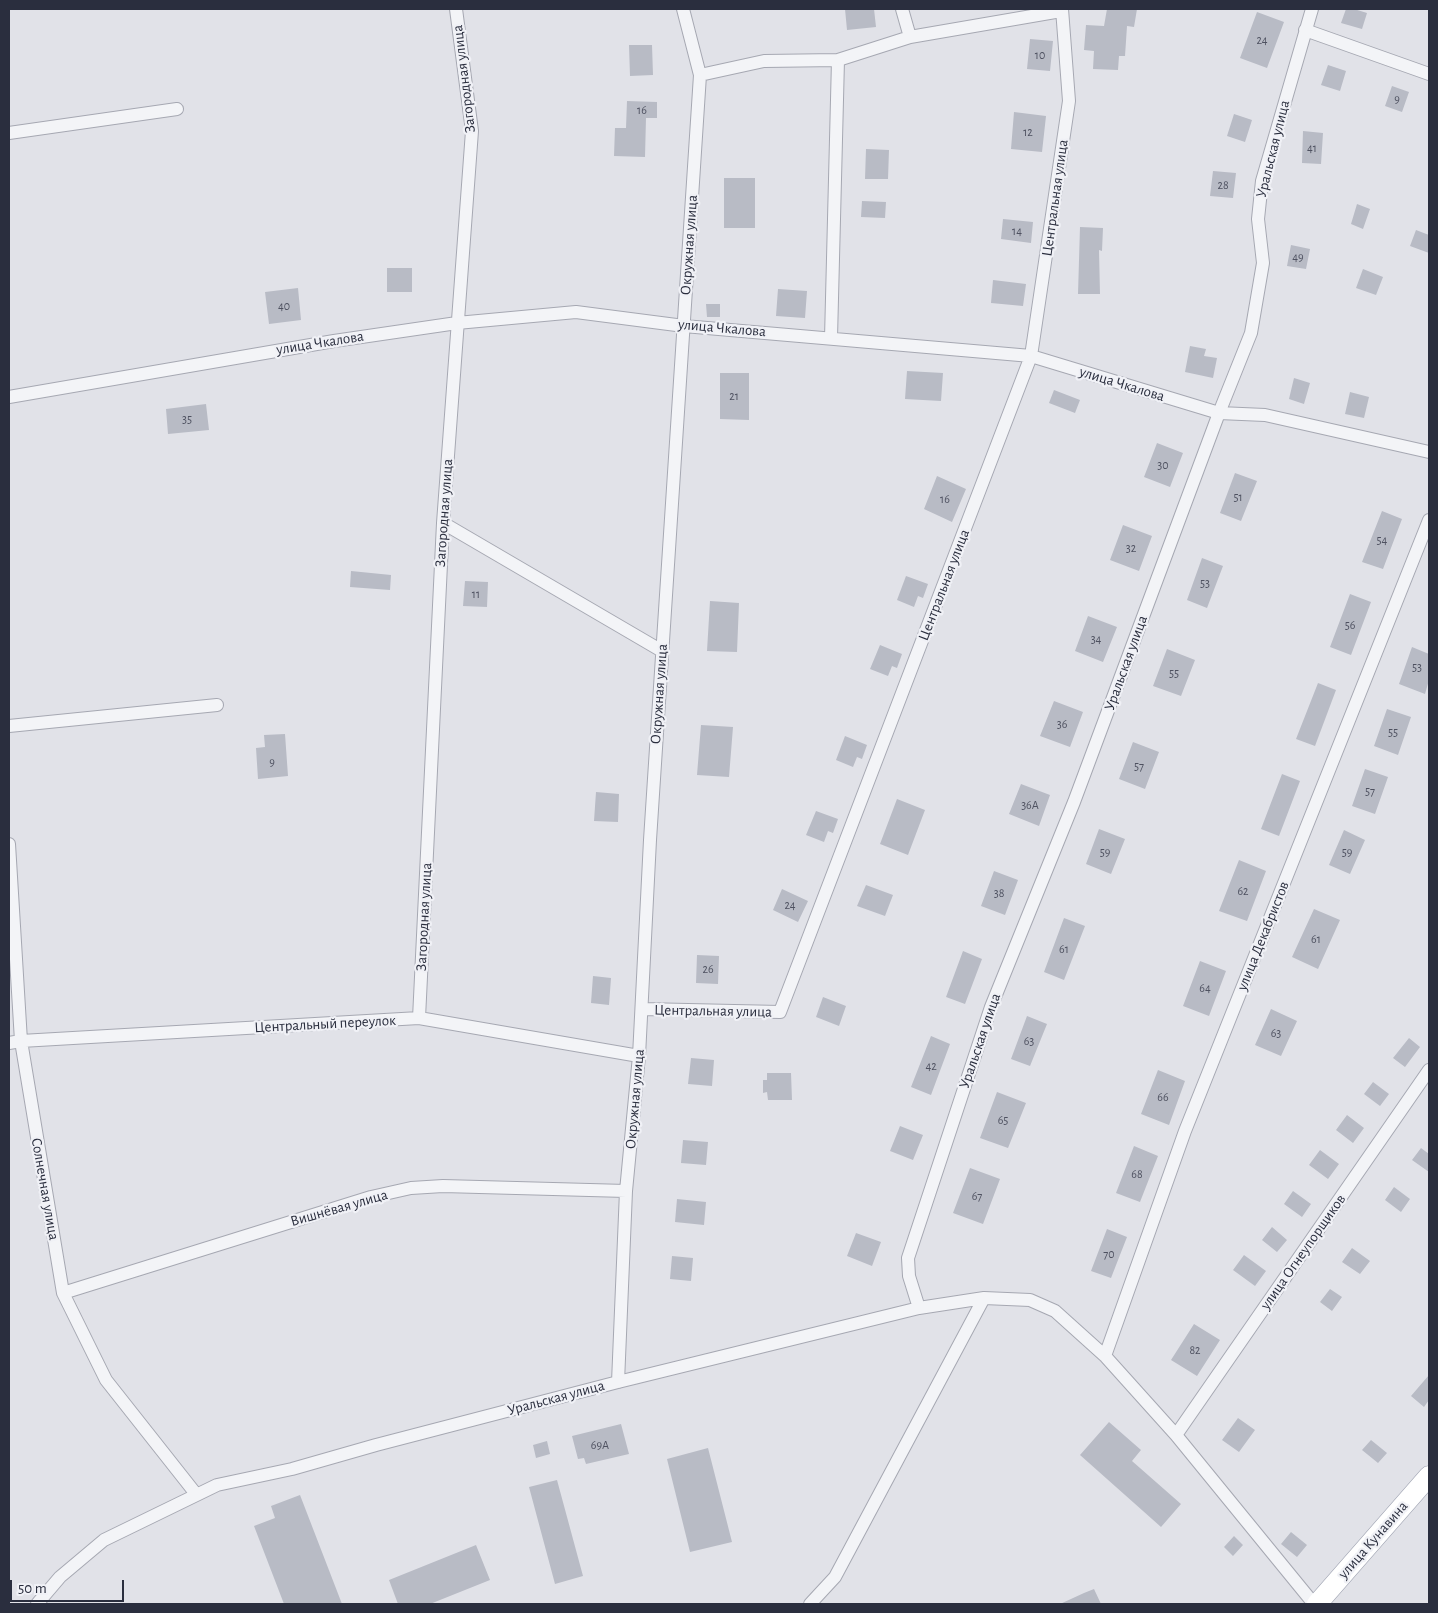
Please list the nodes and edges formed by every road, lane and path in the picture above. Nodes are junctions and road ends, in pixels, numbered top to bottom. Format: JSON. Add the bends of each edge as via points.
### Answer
{"nodes":[{"id":1,"x":456,"y":9,"type":"edge"},
{"id":2,"x":683,"y":9,"type":"edge"},
{"id":3,"x":902,"y":9,"type":"edge"},
{"id":4,"x":1312,"y":9,"type":"edge"},
{"id":5,"x":1062,"y":10,"type":"edge"},
{"id":6,"x":1305,"y":30,"type":"junction"},
{"id":7,"x":910,"y":37,"type":"junction"},
{"id":8,"x":838,"y":60,"type":"junction"},
{"id":9,"x":1429,"y":74,"type":"edge"},
{"id":10,"x":700,"y":75,"type":"junction"},
{"id":11,"x":176,"y":109,"type":"dead end"},
{"id":12,"x":9,"y":133,"type":"edge"},
{"id":13,"x":457,"y":322,"type":"junction"},
{"id":14,"x":684,"y":326,"type":"junction"},
{"id":15,"x":831,"y":338,"type":"junction"},
{"id":16,"x":1031,"y":356,"type":"junction"},
{"id":17,"x":9,"y":396,"type":"edge"},
{"id":18,"x":1219,"y":413,"type":"junction"},
{"id":19,"x":1429,"y":452,"type":"edge"},
{"id":20,"x":1429,"y":520,"type":"edge"},
{"id":21,"x":443,"y":523,"type":"junction"},
{"id":22,"x":662,"y":651,"type":"junction"},
{"id":23,"x":217,"y":705,"type":"dead end"},
{"id":24,"x":9,"y":726,"type":"edge"},
{"id":25,"x":9,"y":844,"type":"edge"},
{"id":26,"x":642,"y":1009,"type":"junction"},
{"id":27,"x":419,"y":1018,"type":"junction"},
{"id":28,"x":15,"y":1042,"type":"edge"},
{"id":29,"x":639,"y":1056,"type":"junction"},
{"id":30,"x":1429,"y":1070,"type":"edge"},
{"id":31,"x":626,"y":1191,"type":"junction"},
{"id":32,"x":63,"y":1293,"type":"junction"},
{"id":33,"x":984,"y":1298,"type":"junction"},
{"id":34,"x":919,"y":1308,"type":"junction"},
{"id":35,"x":1105,"y":1356,"type":"junction"},
{"id":36,"x":618,"y":1382,"type":"junction"},
{"id":37,"x":1176,"y":1434,"type":"junction"},
{"id":38,"x":1429,"y":1476,"type":"edge"},
{"id":39,"x":196,"y":1494,"type":"junction"},
{"id":40,"x":37,"y":1604,"type":"edge"},
{"id":41,"x":810,"y":1604,"type":"edge"},
{"id":42,"x":1314,"y":1604,"type":"edge"},
{"id":43,"x":1318,"y":1604,"type":"edge"}],
"edges":[{"from":1,"to":13,"type":"street","name":"Загородная улица","via":[[472,131]]},
{"from":2,"to":10,"type":"street","name":"Окружная улица"},
{"from":3,"to":7,"type":"street"},
{"from":4,"to":6,"type":"street","name":"Уральская улица"},
{"from":5,"to":7,"type":"street"},
{"from":5,"to":16,"type":"street","name":"Центральная улица","via":[[1069,101]]},
{"from":6,"to":9,"type":"street"},
{"from":6,"to":18,"type":"street","name":"Уральская улица","via":[[1262,181],[1258,218],[1263,263],[1251,333]]},
{"from":7,"to":8,"type":"street"},
{"from":8,"to":10,"type":"street","via":[[764,60]]},
{"from":8,"to":15,"type":"street"},
{"from":10,"to":14,"type":"street","name":"Окружная улица"},
{"from":11,"to":12,"type":"street"},
{"from":13,"to":14,"type":"street","name":"улица Чкалова","via":[[576,312]]},
{"from":13,"to":17,"type":"street","name":"улица Чкалова"},
{"from":13,"to":21,"type":"street","name":"Загородная улица"},
{"from":14,"to":15,"type":"street","name":"улица Чкалова"},
{"from":14,"to":22,"type":"street","name":"Окружная улица"},
{"from":15,"to":16,"type":"street","name":"улица Чкалова"},
{"from":16,"to":18,"type":"street","name":"улица Чкалова"},
{"from":16,"to":26,"type":"street","name":"Центральная улица","via":[[780,1012]]},
{"from":18,"to":19,"type":"street","name":"улица Чкалова","via":[[1265,415]]},
{"from":18,"to":34,"type":"street","name":"Уральская улица","via":[[1074,802],[991,1007],[929,1191],[908,1258],[909,1276]]},
{"from":20,"to":35,"type":"street","name":"улица Декабристов","via":[[1185,1131]]},
{"from":21,"to":22,"type":"street"},
{"from":21,"to":27,"type":"street","name":"Загородная улица"},
{"from":22,"to":26,"type":"street","name":"Окружная улица"},
{"from":23,"to":24,"type":"street"},
{"from":25,"to":28,"type":"street","name":"Солнечная улица"},
{"from":26,"to":29,"type":"street","name":"Окружная улица"},
{"from":27,"to":28,"type":"street","name":"Центральный переулок"},
{"from":27,"to":29,"type":"street","name":"Центральный переулок"},
{"from":28,"to":32,"type":"street","name":"Солнечная улица"},
{"from":29,"to":31,"type":"street","name":"Окружная улица"},
{"from":30,"to":37,"type":"street","name":"улица Огнеупорщиков"},
{"from":31,"to":32,"type":"street","name":"Вишнёвая улица","via":[[411,1188],[371,1197]]},
{"from":31,"to":36,"type":"street","name":"Окружная улица"},
{"from":32,"to":39,"type":"street","name":"Солнечная улица","via":[[106,1380]]},
{"from":33,"to":34,"type":"street","name":"Уральская улица"},
{"from":33,"to":35,"type":"street","name":"Уральская улица","via":[[1030,1300],[1055,1311]]},
{"from":33,"to":41,"type":"street","via":[[835,1577]]},
{"from":34,"to":36,"type":"street","name":"Уральская улица"},
{"from":35,"to":37,"type":"street","name":"Уральская улица"},
{"from":36,"to":39,"type":"street","name":"Уральская улица","via":[[292,1470],[217,1485]]},
{"from":37,"to":42,"type":"street","name":"Уральская улица"},
{"from":38,"to":43,"type":"main road","name":"улица Кунавина"},
{"from":39,"to":40,"type":"street","name":"Уральская улица","via":[[104,1540],[60,1576]]}]}
